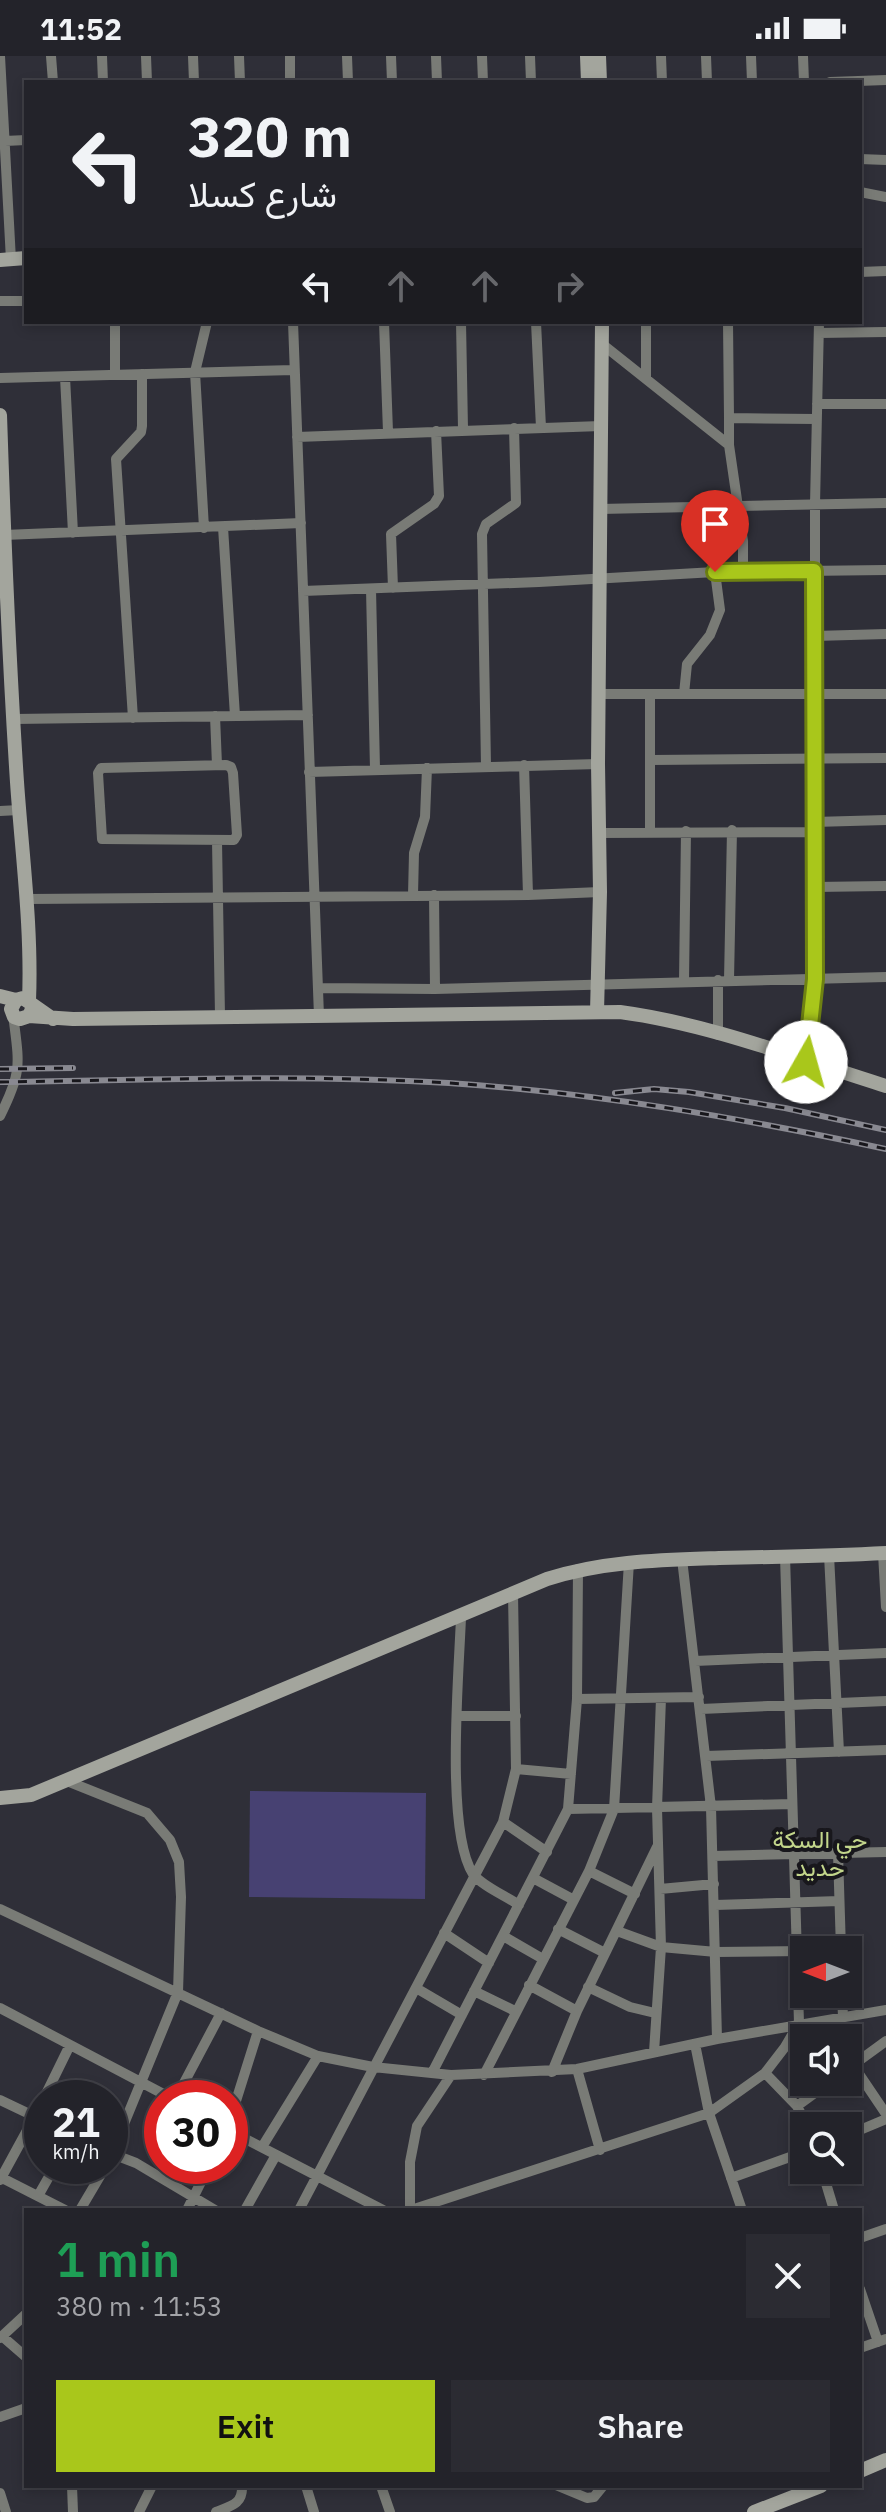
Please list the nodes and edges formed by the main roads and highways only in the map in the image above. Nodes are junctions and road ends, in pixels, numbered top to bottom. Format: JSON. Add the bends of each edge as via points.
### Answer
{"nodes":[{"id":1,"x":587,"y":56,"type":"edge"},
{"id":2,"x":599,"y":56,"type":"edge"},
{"id":3,"x":588,"y":80,"type":"edge"},
{"id":4,"x":600,"y":80,"type":"edge"},
{"id":5,"x":602,"y":324,"type":"edge"},
{"id":6,"x":0,"y":415,"type":"edge"},
{"id":7,"x":5,"y":645,"type":"edge"},
{"id":8,"x":10,"y":728,"type":"edge"},
{"id":9,"x":0,"y":996,"type":"edge"},
{"id":10,"x":19,"y":1008,"type":"edge"},
{"id":11,"x":597,"y":1012,"type":"junction"},
{"id":12,"x":886,"y":1086,"type":"edge"},
{"id":13,"x":885,"y":1553,"type":"edge"},
{"id":14,"x":0,"y":1798,"type":"edge"},
{"id":15,"x":886,"y":2460,"type":"edge"},
{"id":16,"x":862,"y":2470,"type":"edge"},
{"id":17,"x":816,"y":2488,"type":"edge"},
{"id":18,"x":754,"y":2512,"type":"edge"}],
"edges":[{"from":1,"to":3,"type":"main road"},
{"from":2,"to":4,"type":"main road"},
{"from":5,"to":11,"type":"main road"},
{"from":6,"to":7,"type":"main road"},
{"from":7,"to":8,"type":"main road"},
{"from":8,"to":10,"type":"main road","via":[[28,899],[28,964]]},
{"from":9,"to":10,"type":"main road"},
{"from":10,"to":11,"type":"main road","via":[[53,1019]]},
{"from":11,"to":12,"type":"main road","via":[[642,1015]]},
{"from":13,"to":14,"type":"main road","via":[[682,1559],[578,1569],[67,1781],[31,1795]]},
{"from":15,"to":16,"type":"main road"},
{"from":17,"to":18,"type":"main road"}]}
